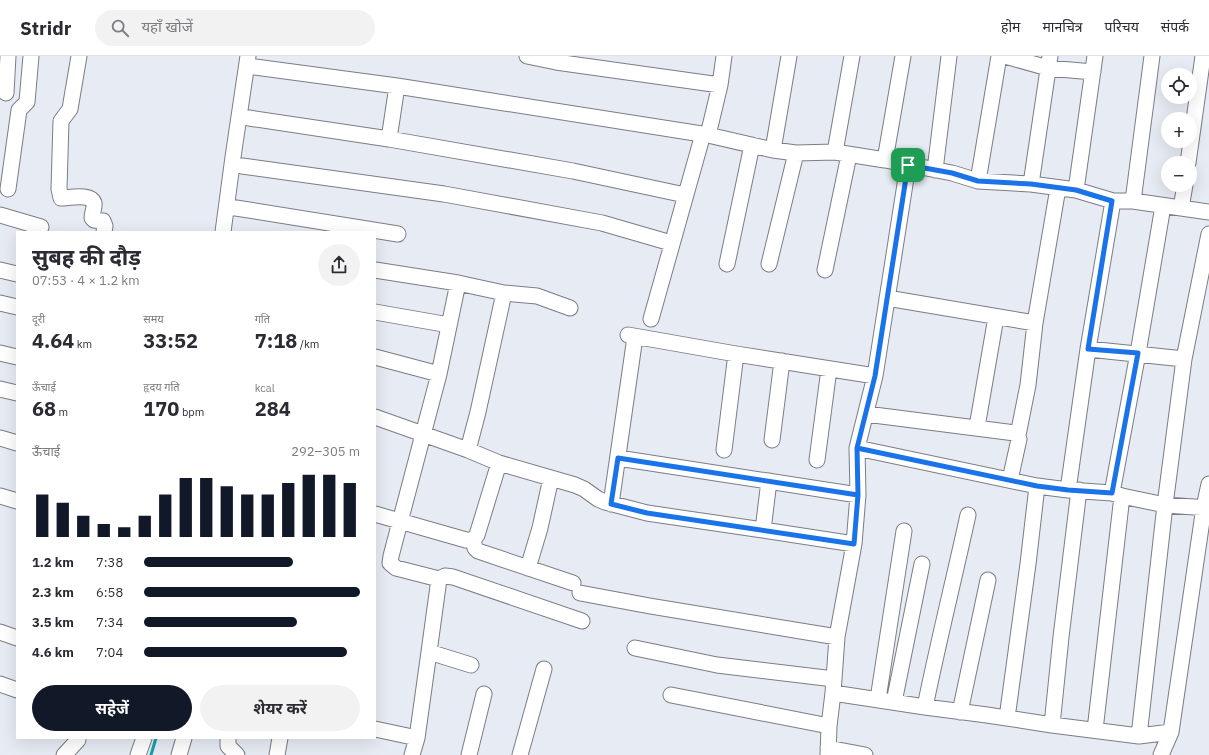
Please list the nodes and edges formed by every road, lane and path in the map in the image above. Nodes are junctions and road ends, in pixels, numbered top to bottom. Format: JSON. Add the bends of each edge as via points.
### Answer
{"nodes":[{"id":1,"x":8,"y":56,"type":"edge"},
{"id":2,"x":31,"y":56,"type":"edge"},
{"id":3,"x":79,"y":56,"type":"edge"},
{"id":4,"x":527,"y":56,"type":"edge"},
{"id":5,"x":724,"y":56,"type":"edge"},
{"id":6,"x":789,"y":56,"type":"edge"},
{"id":7,"x":852,"y":56,"type":"edge"},
{"id":8,"x":903,"y":56,"type":"edge"},
{"id":9,"x":949,"y":56,"type":"edge"},
{"id":10,"x":999,"y":56,"type":"edge"},
{"id":11,"x":1005,"y":56,"type":"edge"},
{"id":12,"x":1095,"y":56,"type":"edge"},
{"id":13,"x":1152,"y":56,"type":"edge"},
{"id":14,"x":1203,"y":56,"type":"edge"},
{"id":15,"x":254,"y":60,"type":"edge"},
{"id":16,"x":1049,"y":62,"type":"edge"},
{"id":17,"x":1093,"y":72,"type":"junction"},
{"id":18,"x":720,"y":85,"type":"junction"},
{"id":19,"x":397,"y":86,"type":"junction"},
{"id":20,"x":3,"y":91,"type":"edge"},
{"id":21,"x":27,"y":102,"type":"junction"},
{"id":22,"x":249,"y":118,"type":"junction"},
{"id":23,"x":705,"y":134,"type":"junction"},
{"id":24,"x":389,"y":139,"type":"junction"},
{"id":25,"x":752,"y":145,"type":"junction"},
{"id":26,"x":773,"y":150,"type":"junction"},
{"id":27,"x":796,"y":153,"type":"junction"},
{"id":28,"x":842,"y":154,"type":"junction"},
{"id":29,"x":1189,"y":156,"type":"edge"},
{"id":30,"x":885,"y":160,"type":"junction"},
{"id":31,"x":908,"y":165,"type":"junction"},
{"id":32,"x":242,"y":166,"type":"junction"},
{"id":33,"x":935,"y":170,"type":"junction"},
{"id":34,"x":978,"y":181,"type":"junction"},
{"id":35,"x":1031,"y":184,"type":"junction"},
{"id":36,"x":1058,"y":188,"type":"junction"},
{"id":37,"x":8,"y":189,"type":"dead end"},
{"id":38,"x":1076,"y":190,"type":"junction"},
{"id":39,"x":1184,"y":192,"type":"edge"},
{"id":40,"x":685,"y":195,"type":"junction"},
{"id":41,"x":1112,"y":201,"type":"junction"},
{"id":42,"x":1133,"y":201,"type":"junction"},
{"id":43,"x":1163,"y":206,"type":"junction"},
{"id":44,"x":236,"y":208,"type":"junction"},
{"id":45,"x":1181,"y":208,"type":"junction"},
{"id":46,"x":1209,"y":212,"type":"edge"},
{"id":47,"x":0,"y":215,"type":"edge"},
{"id":48,"x":39,"y":231,"type":"edge"},
{"id":49,"x":104,"y":231,"type":"edge"},
{"id":50,"x":223,"y":231,"type":"edge"},
{"id":51,"x":232,"y":231,"type":"edge"},
{"id":52,"x":398,"y":234,"type":"dead end"},
{"id":53,"x":1209,"y":234,"type":"edge"},
{"id":54,"x":671,"y":243,"type":"junction"},
{"id":55,"x":727,"y":264,"type":"dead end"},
{"id":56,"x":769,"y":264,"type":"dead end"},
{"id":57,"x":0,"y":270,"type":"edge"},
{"id":58,"x":376,"y":270,"type":"edge"},
{"id":59,"x":825,"y":270,"type":"dead end"},
{"id":60,"x":16,"y":274,"type":"edge"},
{"id":61,"x":458,"y":283,"type":"junction"},
{"id":62,"x":504,"y":293,"type":"junction"},
{"id":63,"x":887,"y":298,"type":"junction"},
{"id":64,"x":0,"y":303,"type":"edge"},
{"id":65,"x":16,"y":307,"type":"edge"},
{"id":66,"x":570,"y":308,"type":"dead end"},
{"id":67,"x":376,"y":312,"type":"edge"},
{"id":68,"x":996,"y":317,"type":"junction"},
{"id":69,"x":651,"y":319,"type":"dead end"},
{"id":70,"x":1035,"y":323,"type":"junction"},
{"id":71,"x":449,"y":325,"type":"junction"},
{"id":72,"x":1088,"y":349,"type":"junction"},
{"id":73,"x":0,"y":353,"type":"edge"},
{"id":74,"x":1138,"y":353,"type":"junction"},
{"id":75,"x":736,"y":354,"type":"junction"},
{"id":76,"x":376,"y":356,"type":"edge"},
{"id":77,"x":16,"y":357,"type":"edge"},
{"id":78,"x":1184,"y":359,"type":"junction"},
{"id":79,"x":782,"y":362,"type":"junction"},
{"id":80,"x":829,"y":369,"type":"junction"},
{"id":81,"x":439,"y":374,"type":"junction"},
{"id":82,"x":875,"y":376,"type":"junction"},
{"id":83,"x":0,"y":389,"type":"edge"},
{"id":84,"x":16,"y":393,"type":"edge"},
{"id":85,"x":866,"y":414,"type":"junction"},
{"id":86,"x":376,"y":417,"type":"edge"},
{"id":87,"x":977,"y":427,"type":"junction"},
{"id":88,"x":423,"y":433,"type":"junction"},
{"id":89,"x":1018,"y":435,"type":"junction"},
{"id":90,"x":0,"y":438,"type":"edge"},
{"id":91,"x":772,"y":440,"type":"dead end"},
{"id":92,"x":16,"y":443,"type":"edge"},
{"id":93,"x":857,"y":448,"type":"junction"},
{"id":94,"x":468,"y":450,"type":"junction"},
{"id":95,"x":724,"y":450,"type":"dead end"},
{"id":96,"x":618,"y":458,"type":"junction"},
{"id":97,"x":817,"y":460,"type":"dead end"},
{"id":98,"x":499,"y":463,"type":"junction"},
{"id":99,"x":551,"y":478,"type":"junction"},
{"id":100,"x":1010,"y":480,"type":"junction"},
{"id":101,"x":769,"y":481,"type":"junction"},
{"id":102,"x":1209,"y":484,"type":"edge"},
{"id":103,"x":1037,"y":486,"type":"junction"},
{"id":104,"x":1074,"y":490,"type":"junction"},
{"id":105,"x":858,"y":495,"type":"junction"},
{"id":106,"x":1117,"y":495,"type":"junction"},
{"id":107,"x":0,"y":496,"type":"edge"},
{"id":108,"x":16,"y":501,"type":"edge"},
{"id":109,"x":611,"y":504,"type":"junction"},
{"id":110,"x":1165,"y":505,"type":"junction"},
{"id":111,"x":1207,"y":508,"type":"edge"},
{"id":112,"x":376,"y":514,"type":"edge"},
{"id":113,"x":968,"y":515,"type":"dead end"},
{"id":114,"x":401,"y":521,"type":"junction"},
{"id":115,"x":763,"y":530,"type":"junction"},
{"id":116,"x":904,"y":531,"type":"dead end"},
{"id":117,"x":473,"y":540,"type":"junction"},
{"id":118,"x":854,"y":544,"type":"junction"},
{"id":119,"x":922,"y":564,"type":"dead end"},
{"id":120,"x":528,"y":568,"type":"junction"},
{"id":121,"x":439,"y":579,"type":"junction"},
{"id":122,"x":988,"y":580,"type":"dead end"},
{"id":123,"x":582,"y":621,"type":"dead end"},
{"id":124,"x":0,"y":632,"type":"edge"},
{"id":125,"x":837,"y":637,"type":"junction"},
{"id":126,"x":16,"y":638,"type":"edge"},
{"id":127,"x":635,"y":648,"type":"dead end"},
{"id":128,"x":429,"y":652,"type":"junction"},
{"id":129,"x":471,"y":665,"type":"dead end"},
{"id":130,"x":544,"y":669,"type":"dead end"},
{"id":131,"x":0,"y":684,"type":"edge"},
{"id":132,"x":834,"y":686,"type":"junction"},
{"id":133,"x":16,"y":690,"type":"edge"},
{"id":134,"x":484,"y":694,"type":"dead end"},
{"id":135,"x":671,"y":695,"type":"dead end"},
{"id":136,"x":878,"y":699,"type":"junction"},
{"id":137,"x":894,"y":702,"type":"junction"},
{"id":138,"x":925,"y":707,"type":"junction"},
{"id":139,"x":960,"y":712,"type":"junction"},
{"id":140,"x":1007,"y":718,"type":"junction"},
{"id":141,"x":1052,"y":725,"type":"junction"},
{"id":142,"x":829,"y":726,"type":"junction"},
{"id":143,"x":376,"y":729,"type":"edge"},
{"id":144,"x":1095,"y":730,"type":"junction"},
{"id":145,"x":1171,"y":732,"type":"junction"},
{"id":146,"x":1139,"y":736,"type":"junction"},
{"id":147,"x":417,"y":738,"type":"junction"},
{"id":148,"x":144,"y":739,"type":"edge"},
{"id":149,"x":184,"y":739,"type":"edge"},
{"id":150,"x":228,"y":739,"type":"edge"},
{"id":151,"x":280,"y":739,"type":"edge"},
{"id":152,"x":78,"y":740,"type":"dead end"},
{"id":153,"x":828,"y":753,"type":"edge"},
{"id":154,"x":64,"y":755,"type":"edge"},
{"id":155,"x":138,"y":755,"type":"edge"},
{"id":156,"x":180,"y":755,"type":"edge"},
{"id":157,"x":237,"y":755,"type":"edge"},
{"id":158,"x":277,"y":755,"type":"edge"},
{"id":159,"x":412,"y":755,"type":"edge"},
{"id":160,"x":469,"y":755,"type":"edge"},
{"id":161,"x":520,"y":755,"type":"edge"},
{"id":162,"x":865,"y":755,"type":"edge"},
{"id":163,"x":1161,"y":755,"type":"edge"}],
"edges":[{"from":1,"to":20,"type":"street"},
{"from":2,"to":21,"type":"street"},
{"from":3,"to":49,"type":"street","via":[[70,109],[61,121],[59,189],[61,198],[88,197],[92,200],[92,218],[103,221],[106,226]]},
{"from":4,"to":18,"type":"street"},
{"from":5,"to":18,"type":"street"},
{"from":6,"to":26,"type":"street"},
{"from":7,"to":28,"type":"street"},
{"from":8,"to":30,"type":"street"},
{"from":9,"to":33,"type":"street"},
{"from":10,"to":34,"type":"street"},
{"from":11,"to":16,"type":"street"},
{"from":12,"to":17,"type":"street"},
{"from":13,"to":42,"type":"street"},
{"from":14,"to":29,"type":"street"},
{"from":15,"to":19,"type":"street"},
{"from":15,"to":22,"type":"street"},
{"from":15,"to":50,"type":"street","via":[[233,157]]},
{"from":16,"to":17,"type":"street"},
{"from":16,"to":35,"type":"street"},
{"from":17,"to":38,"type":"street"},
{"from":18,"to":23,"type":"street"},
{"from":19,"to":23,"type":"street"},
{"from":19,"to":24,"type":"street"},
{"from":20,"to":21,"type":"street"},
{"from":21,"to":37,"type":"street","via":[[19,110]]},
{"from":22,"to":24,"type":"street"},
{"from":22,"to":32,"type":"street"},
{"from":23,"to":25,"type":"street"},
{"from":23,"to":40,"type":"street"},
{"from":24,"to":40,"type":"street","via":[[573,171]]},
{"from":25,"to":26,"type":"street"},
{"from":25,"to":55,"type":"street"},
{"from":26,"to":27,"type":"street"},
{"from":27,"to":28,"type":"street"},
{"from":27,"to":56,"type":"street"},
{"from":28,"to":30,"type":"street"},
{"from":28,"to":59,"type":"street"},
{"from":30,"to":31,"type":"street"},
{"from":31,"to":33,"type":"street"},
{"from":31,"to":63,"type":"street"},
{"from":32,"to":44,"type":"street"},
{"from":32,"to":54,"type":"street","via":[[444,194],[602,223]]},
{"from":33,"to":34,"type":"street"},
{"from":34,"to":35,"type":"street"},
{"from":35,"to":36,"type":"street"},
{"from":36,"to":38,"type":"street"},
{"from":36,"to":70,"type":"street"},
{"from":38,"to":41,"type":"street"},
{"from":39,"to":45,"type":"street"},
{"from":40,"to":54,"type":"street"},
{"from":41,"to":42,"type":"street"},
{"from":41,"to":72,"type":"street"},
{"from":42,"to":43,"type":"street"},
{"from":43,"to":45,"type":"street"},
{"from":43,"to":74,"type":"street"},
{"from":44,"to":51,"type":"street"},
{"from":44,"to":52,"type":"street"},
{"from":45,"to":46,"type":"street"},
{"from":47,"to":48,"type":"street","via":[[41,227]]},
{"from":53,"to":78,"type":"street"},
{"from":54,"to":69,"type":"street"},
{"from":57,"to":60,"type":"street"},
{"from":58,"to":61,"type":"street"},
{"from":61,"to":62,"type":"street"},
{"from":61,"to":71,"type":"street"},
{"from":62,"to":66,"type":"street","via":[[537,296]]},
{"from":62,"to":94,"type":"street"},
{"from":63,"to":68,"type":"street"},
{"from":63,"to":82,"type":"street"},
{"from":64,"to":65,"type":"street"},
{"from":67,"to":71,"type":"street"},
{"from":68,"to":70,"type":"street"},
{"from":68,"to":87,"type":"street"},
{"from":70,"to":89,"type":"street","via":[[1028,385]]},
{"from":71,"to":81,"type":"street"},
{"from":72,"to":74,"type":"street"},
{"from":72,"to":104,"type":"street"},
{"from":73,"to":77,"type":"street"},
{"from":74,"to":78,"type":"street"},
{"from":74,"to":106,"type":"street"},
{"from":75,"to":79,"type":"street"},
{"from":75,"to":95,"type":"street"},
{"from":75,"to":96,"type":"street","via":[[631,336]]},
{"from":76,"to":81,"type":"street"},
{"from":78,"to":110,"type":"street"},
{"from":79,"to":80,"type":"street"},
{"from":79,"to":91,"type":"street"},
{"from":80,"to":82,"type":"street"},
{"from":80,"to":97,"type":"street"},
{"from":81,"to":88,"type":"street"},
{"from":82,"to":85,"type":"street"},
{"from":83,"to":84,"type":"street"},
{"from":85,"to":87,"type":"street"},
{"from":85,"to":93,"type":"street"},
{"from":86,"to":88,"type":"street"},
{"from":87,"to":89,"type":"street"},
{"from":88,"to":94,"type":"street"},
{"from":88,"to":114,"type":"street"},
{"from":89,"to":100,"type":"street"},
{"from":90,"to":92,"type":"street"},
{"from":93,"to":100,"type":"street"},
{"from":93,"to":105,"type":"street"},
{"from":94,"to":98,"type":"street"},
{"from":96,"to":101,"type":"street"},
{"from":96,"to":109,"type":"street"},
{"from":98,"to":99,"type":"street"},
{"from":98,"to":117,"type":"street","via":[[477,535]]},
{"from":99,"to":109,"type":"street","via":[[584,489]]},
{"from":99,"to":120,"type":"street"},
{"from":100,"to":103,"type":"street"},
{"from":101,"to":105,"type":"street"},
{"from":101,"to":115,"type":"street"},
{"from":102,"to":111,"type":"street"},
{"from":103,"to":104,"type":"street"},
{"from":103,"to":140,"type":"street"},
{"from":104,"to":106,"type":"street"},
{"from":104,"to":141,"type":"street"},
{"from":105,"to":118,"type":"street"},
{"from":106,"to":110,"type":"street"},
{"from":106,"to":144,"type":"street"},
{"from":107,"to":108,"type":"street"},
{"from":109,"to":115,"type":"street","via":[[647,513]]},
{"from":110,"to":111,"type":"street"},
{"from":110,"to":146,"type":"street"},
{"from":111,"to":145,"type":"street"},
{"from":112,"to":114,"type":"street"},
{"from":113,"to":138,"type":"street"},
{"from":114,"to":117,"type":"street"},
{"from":114,"to":121,"type":"street","via":[[390,563],[396,568]]},
{"from":115,"to":118,"type":"street"},
{"from":116,"to":136,"type":"street"},
{"from":117,"to":120,"type":"street","via":[[478,551]]},
{"from":118,"to":125,"type":"street"},
{"from":119,"to":137,"type":"street"},
{"from":120,"to":125,"type":"street","via":[[576,588],[650,606]]},
{"from":121,"to":123,"type":"street","via":[[445,576],[453,577]]},
{"from":121,"to":128,"type":"street"},
{"from":122,"to":139,"type":"street"},
{"from":124,"to":126,"type":"street"},
{"from":125,"to":132,"type":"street"},
{"from":127,"to":132,"type":"street","via":[[717,666]]},
{"from":128,"to":129,"type":"street"},
{"from":128,"to":147,"type":"street"},
{"from":130,"to":161,"type":"street"},
{"from":131,"to":133,"type":"street"},
{"from":132,"to":136,"type":"street"},
{"from":132,"to":142,"type":"street"},
{"from":134,"to":160,"type":"street"},
{"from":135,"to":142,"type":"street"},
{"from":136,"to":137,"type":"street"},
{"from":137,"to":138,"type":"street"},
{"from":138,"to":139,"type":"street"},
{"from":139,"to":140,"type":"street"},
{"from":140,"to":141,"type":"street"},
{"from":141,"to":144,"type":"street"},
{"from":142,"to":153,"type":"street"},
{"from":143,"to":147,"type":"street"},
{"from":144,"to":146,"type":"street"},
{"from":145,"to":146,"type":"street"},
{"from":145,"to":163,"type":"street"},
{"from":147,"to":159,"type":"street"},
{"from":148,"to":155,"type":"street"},
{"from":149,"to":156,"type":"street"},
{"from":150,"to":157,"type":"street","via":[[228,746]]},
{"from":151,"to":158,"type":"street"},
{"from":152,"to":154,"type":"street"},
{"from":153,"to":162,"type":"street"}]}
